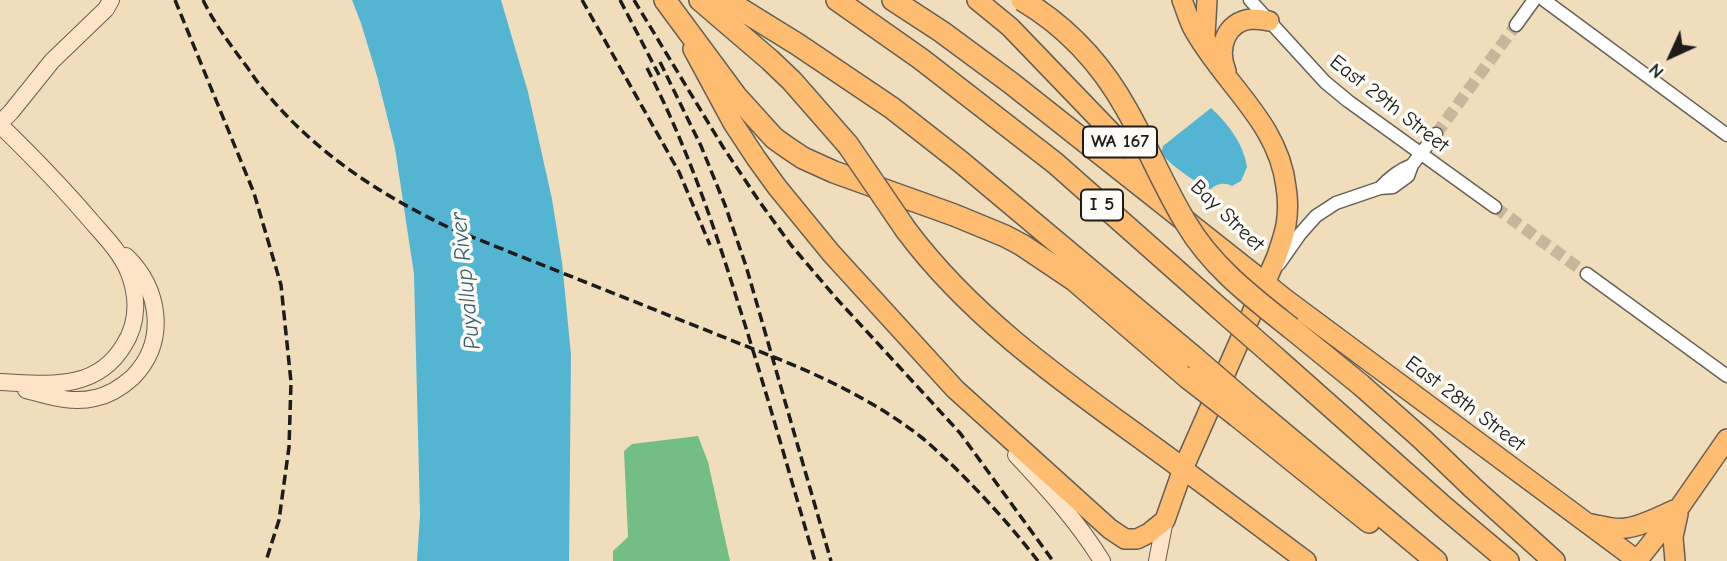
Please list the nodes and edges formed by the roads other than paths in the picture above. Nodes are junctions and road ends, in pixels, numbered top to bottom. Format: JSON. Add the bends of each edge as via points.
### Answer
{"nodes":[{"id":1,"x":111,"y":0,"type":"edge"},
{"id":2,"x":665,"y":0,"type":"edge"},
{"id":3,"x":700,"y":0,"type":"edge"},
{"id":4,"x":726,"y":0,"type":"edge"},
{"id":5,"x":836,"y":0,"type":"edge"},
{"id":6,"x":893,"y":0,"type":"edge"},
{"id":7,"x":977,"y":0,"type":"edge"},
{"id":8,"x":1021,"y":0,"type":"edge"},
{"id":9,"x":1182,"y":0,"type":"edge"},
{"id":10,"x":1208,"y":0,"type":"edge"},
{"id":11,"x":1237,"y":0,"type":"edge"},
{"id":12,"x":1250,"y":0,"type":"edge"},
{"id":13,"x":1534,"y":0,"type":"edge"},
{"id":14,"x":1544,"y":0,"type":"edge"},
{"id":15,"x":1269,"y":21,"type":"junction"},
{"id":16,"x":1516,"y":25,"type":"tunnel mouth"},
{"id":17,"x":1208,"y":51,"type":"junction"},
{"id":18,"x":1230,"y":82,"type":"junction"},
{"id":19,"x":0,"y":124,"type":"edge"},
{"id":20,"x":1436,"y":134,"type":"tunnel mouth"},
{"id":21,"x":1727,"y":135,"type":"edge"},
{"id":22,"x":1421,"y":154,"type":"junction"},
{"id":23,"x":1495,"y":207,"type":"tunnel mouth"},
{"id":24,"x":115,"y":248,"type":"junction"},
{"id":25,"x":1587,"y":274,"type":"tunnel mouth"},
{"id":26,"x":1265,"y":284,"type":"junction"},
{"id":27,"x":1191,"y":368,"type":"junction"},
{"id":28,"x":1727,"y":376,"type":"edge"},
{"id":29,"x":0,"y":383,"type":"edge"},
{"id":30,"x":955,"y":389,"type":"junction"},
{"id":31,"x":1241,"y":409,"type":"junction"},
{"id":32,"x":1727,"y":439,"type":"edge"},
{"id":33,"x":1183,"y":468,"type":"junction"},
{"id":34,"x":1231,"y":505,"type":"junction"},
{"id":35,"x":1679,"y":508,"type":"junction"},
{"id":36,"x":1168,"y":513,"type":"junction"},
{"id":37,"x":1587,"y":523,"type":"junction"},
{"id":38,"x":1102,"y":561,"type":"edge"},
{"id":39,"x":1157,"y":561,"type":"edge"},
{"id":40,"x":1306,"y":561,"type":"edge"},
{"id":41,"x":1423,"y":561,"type":"edge"},
{"id":42,"x":1436,"y":561,"type":"edge"},
{"id":43,"x":1508,"y":561,"type":"edge"},
{"id":44,"x":1554,"y":561,"type":"edge"},
{"id":45,"x":1638,"y":561,"type":"edge"},
{"id":46,"x":1675,"y":561,"type":"edge"}],
"edges":[{"from":1,"to":19,"type":"street"},
{"from":2,"to":27,"type":"highway","via":[[736,96],[788,148],[834,172],[1022,245]]},
{"from":2,"to":30,"type":"main road","via":[[733,122],[777,187]]},
{"from":3,"to":33,"type":"highway","bridge":true,"via":[[792,81],[848,145],[906,230],[962,294],[1014,343]]},
{"from":4,"to":27,"type":"highway","via":[[892,108],[961,162]]},
{"from":5,"to":43,"type":"highway","number":"I 5","bridge":true,"via":[[921,58],[1055,163]]},
{"from":6,"to":26,"type":"highway","via":[[1012,83]]},
{"from":7,"to":26,"type":"main road","name":"Bay Street","number":"WA 167","via":[[1010,27]]},
{"from":8,"to":44,"type":"highway","bridge":true,"via":[[1057,24],[1115,88],[1186,223],[1216,263],[1422,439]]},
{"from":9,"to":17,"type":"main road"},
{"from":10,"to":17,"type":"main road"},
{"from":11,"to":15,"type":"street","name":"East 29th Street"},
{"from":12,"to":15,"type":"street","name":"East 29th Street"},
{"from":13,"to":16,"type":"street"},
{"from":14,"to":21,"type":"street"},
{"from":15,"to":18,"type":"main road","via":[[1242,21],[1227,33],[1222,50]]},
{"from":15,"to":22,"type":"street","name":"East 29th Street","via":[[1325,82]]},
{"from":17,"to":18,"type":"main road"},
{"from":18,"to":26,"type":"main road","via":[[1269,134],[1285,174],[1286,224]]},
{"from":19,"to":24,"type":"street"},
{"from":20,"to":22,"type":"street"},
{"from":22,"to":23,"type":"street","name":"East 29th Street"},
{"from":22,"to":26,"type":"street","via":[[1380,188],[1336,203],[1316,216]]},
{"from":24,"to":29,"type":"street","via":[[130,275],[135,297],[134,321],[119,352],[103,369],[72,383]]},
{"from":24,"to":29,"type":"street","via":[[141,273],[155,303],[156,334],[136,373],[106,395],[81,400]]},
{"from":25,"to":28,"type":"street"},
{"from":26,"to":33,"type":"main road","name":"Bay Street"},
{"from":26,"to":37,"type":"main road","name":"East 28th Street"},
{"from":27,"to":31,"type":"highway","bridge":true},
{"from":30,"to":36,"type":"main road","via":[[1125,539],[1143,537]]},
{"from":30,"to":38,"type":"street","via":[[1046,487]]},
{"from":31,"to":41,"type":"highway","via":[[1348,507]]},
{"from":31,"to":42,"type":"highway"},
{"from":32,"to":35,"type":"main road"},
{"from":33,"to":34,"type":"main road"},
{"from":33,"to":36,"type":"main road","name":"Bay Street"},
{"from":34,"to":36,"type":"main road","via":[[1200,495],[1182,498]]},
{"from":34,"to":40,"type":"main road"},
{"from":35,"to":37,"type":"main road","via":[[1625,528]]},
{"from":35,"to":45,"type":"main road"},
{"from":35,"to":46,"type":"main road","via":[[1673,537]]},
{"from":36,"to":39,"type":"street","name":"Bay Street"},
{"from":37,"to":45,"type":"main road","name":"East 28th Street"}]}
